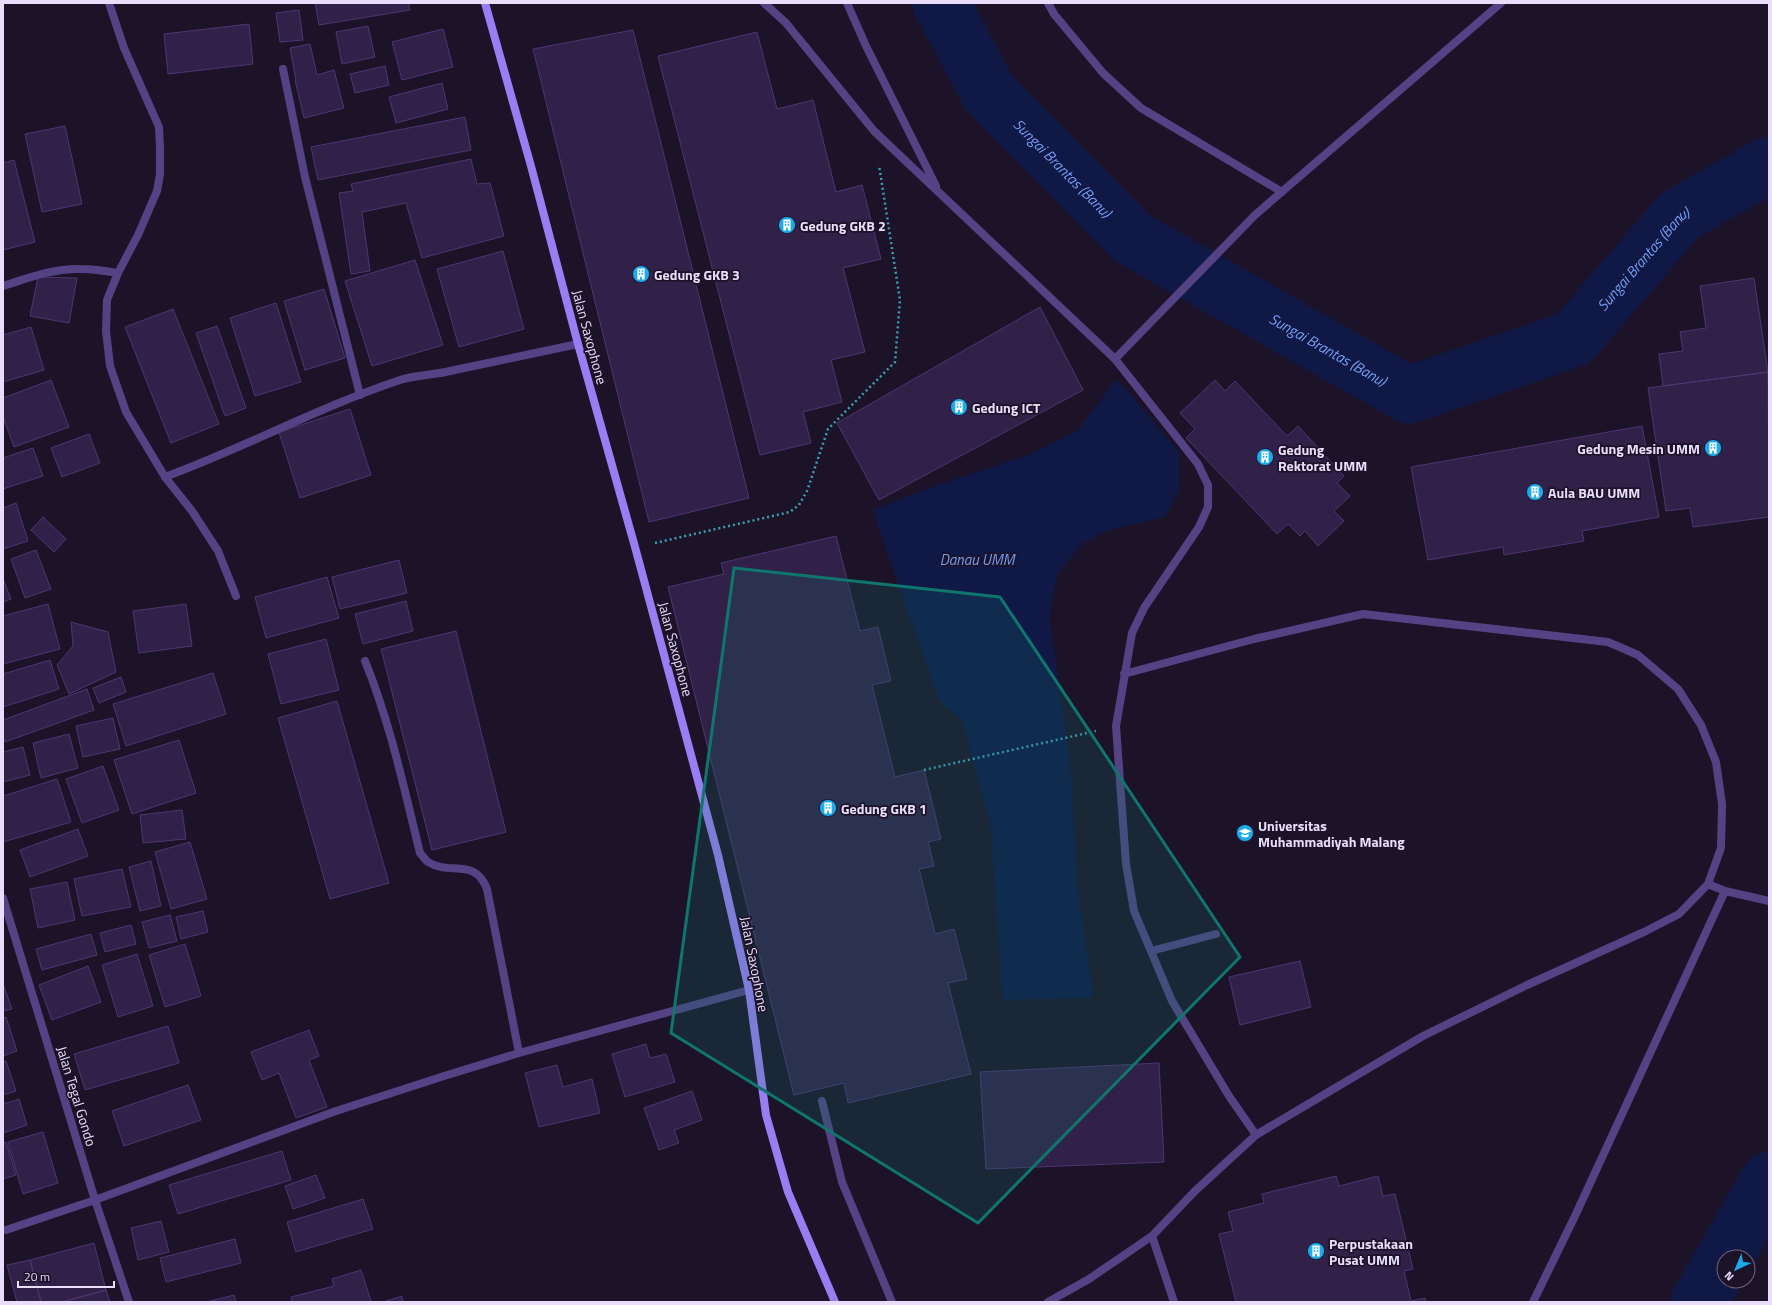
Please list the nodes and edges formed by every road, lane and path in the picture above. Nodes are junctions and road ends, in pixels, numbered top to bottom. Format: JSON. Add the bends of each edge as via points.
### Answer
{"nodes":[{"id":1,"x":109,"y":3,"type":"edge"},
{"id":2,"x":485,"y":3,"type":"edge"},
{"id":3,"x":764,"y":3,"type":"edge"},
{"id":4,"x":847,"y":3,"type":"edge"},
{"id":5,"x":1048,"y":3,"type":"edge"},
{"id":6,"x":1501,"y":3,"type":"edge"},
{"id":7,"x":283,"y":69,"type":"dead end"},
{"id":8,"x":874,"y":131,"type":"junction"},
{"id":9,"x":939,"y":192,"type":"junction"},
{"id":10,"x":1282,"y":192,"type":"junction"},
{"id":11,"x":118,"y":273,"type":"junction"},
{"id":12,"x":3,"y":286,"type":"edge"},
{"id":13,"x":578,"y":344,"type":"junction"},
{"id":14,"x":1114,"y":359,"type":"junction"},
{"id":15,"x":360,"y":395,"type":"junction"},
{"id":16,"x":165,"y":477,"type":"junction"},
{"id":17,"x":653,"y":543,"type":"dead end"},
{"id":18,"x":236,"y":596,"type":"dead end"},
{"id":19,"x":365,"y":661,"type":"dead end"},
{"id":20,"x":1124,"y":674,"type":"junction"},
{"id":21,"x":1081,"y":734,"type":"dead end"},
{"id":22,"x":924,"y":770,"type":"dead end"},
{"id":23,"x":1708,"y":884,"type":"junction"},
{"id":24,"x":1725,"y":891,"type":"junction"},
{"id":25,"x":3,"y":898,"type":"edge"},
{"id":26,"x":1769,"y":901,"type":"edge"},
{"id":27,"x":1216,"y":934,"type":"dead end"},
{"id":28,"x":1151,"y":952,"type":"junction"},
{"id":29,"x":749,"y":990,"type":"junction"},
{"id":30,"x":520,"y":1053,"type":"junction"},
{"id":31,"x":822,"y":1101,"type":"dead end"},
{"id":32,"x":1256,"y":1135,"type":"junction"},
{"id":33,"x":95,"y":1200,"type":"junction"},
{"id":34,"x":6,"y":1230,"type":"dead end"},
{"id":35,"x":1152,"y":1236,"type":"junction"},
{"id":36,"x":129,"y":1302,"type":"edge"},
{"id":37,"x":835,"y":1302,"type":"edge"},
{"id":38,"x":892,"y":1302,"type":"edge"},
{"id":39,"x":1048,"y":1302,"type":"edge"},
{"id":40,"x":1174,"y":1302,"type":"edge"},
{"id":41,"x":1532,"y":1302,"type":"edge"}],
"edges":[{"from":1,"to":11,"type":"street","via":[[124,48],[159,128],[160,148],[157,191]]},
{"from":2,"to":13,"type":"main road","name":"Jalan Saxophone"},
{"from":3,"to":8,"type":"street","via":[[786,23]]},
{"from":4,"to":9,"type":"street"},
{"from":5,"to":10,"type":"street","via":[[1054,14],[1103,73],[1141,108]]},
{"from":6,"to":10,"type":"street"},
{"from":7,"to":15,"type":"street","via":[[305,177]]},
{"from":8,"to":9,"type":"street"},
{"from":8,"to":17,"type":"path","via":[[900,300],[896,362],[828,430],[807,491],[799,505],[790,512]]},
{"from":9,"to":14,"type":"street"},
{"from":10,"to":14,"type":"street","via":[[1255,215]]},
{"from":11,"to":12,"type":"street","via":[[80,269],[59,270]]},
{"from":11,"to":16,"type":"street","via":[[107,300],[106,331],[110,366],[126,412]]},
{"from":13,"to":15,"type":"street","via":[[449,372],[402,379]]},
{"from":13,"to":29,"type":"main road","name":"Jalan Saxophone","via":[[718,855]]},
{"from":14,"to":20,"type":"street","via":[[1198,464],[1208,485],[1208,507],[1199,527],[1144,608],[1132,633]]},
{"from":15,"to":16,"type":"street"},
{"from":16,"to":18,"type":"street","via":[[192,511],[218,551]]},
{"from":19,"to":30,"type":"street","via":[[396,754],[420,853],[428,862],[470,870],[484,880]]},
{"from":20,"to":23,"type":"street","via":[[1254,639],[1363,614],[1608,642],[1638,655],[1678,689],[1703,731],[1716,762],[1722,804],[1721,848]]},
{"from":20,"to":28,"type":"street","via":[[1116,726],[1126,864],[1134,911]]},
{"from":21,"to":22,"type":"path"},
{"from":23,"to":24,"type":"street"},
{"from":23,"to":32,"type":"street","via":[[1679,914],[1423,1036]]},
{"from":24,"to":26,"type":"street"},
{"from":24,"to":41,"type":"street","via":[[1575,1216]]},
{"from":25,"to":33,"type":"street","name":"Jalan Tegal Gondo"},
{"from":27,"to":28,"type":"street"},
{"from":28,"to":32,"type":"street","via":[[1172,1001],[1229,1096]]},
{"from":29,"to":30,"type":"street"},
{"from":29,"to":37,"type":"main road","name":"Jalan Saxophone","via":[[766,1115],[788,1192]]},
{"from":30,"to":33,"type":"street","via":[[336,1111]]},
{"from":31,"to":38,"type":"street","via":[[842,1182]]},
{"from":32,"to":35,"type":"street","via":[[1195,1191]]},
{"from":33,"to":34,"type":"street"},
{"from":33,"to":36,"type":"street","name":"Jalan Tegal Gondo"},
{"from":35,"to":39,"type":"street","via":[[1089,1279]]},
{"from":35,"to":40,"type":"street"}]}
